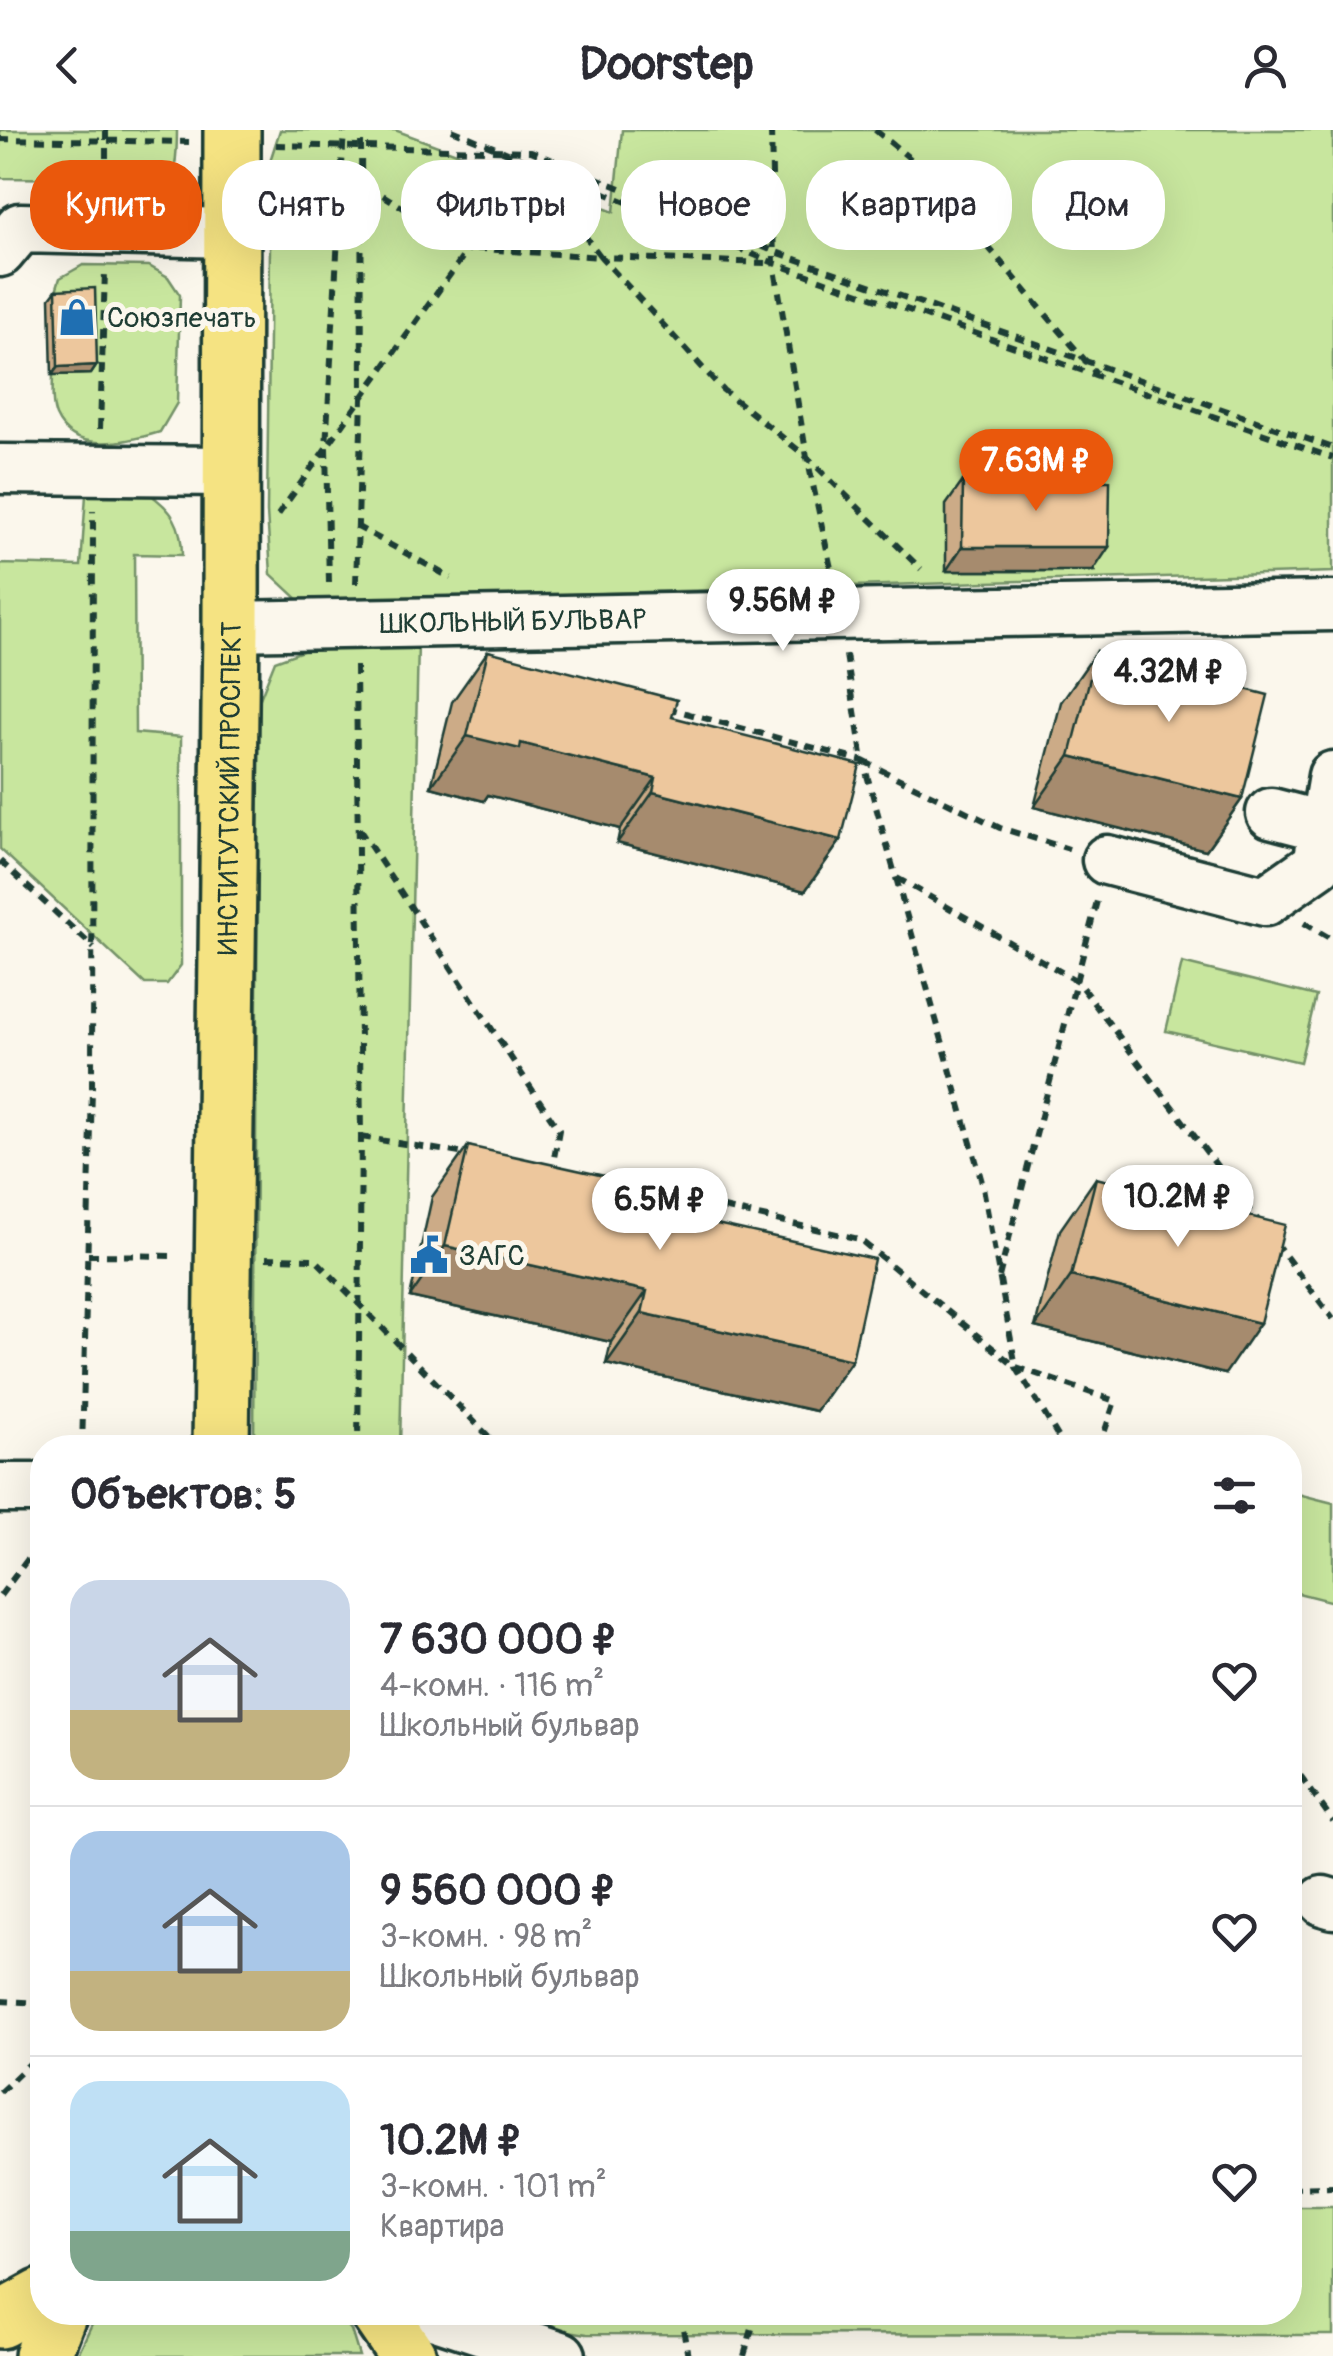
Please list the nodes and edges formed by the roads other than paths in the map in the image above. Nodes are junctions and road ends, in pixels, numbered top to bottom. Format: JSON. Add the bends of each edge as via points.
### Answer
{"nodes":[{"id":1,"x":232,"y":130,"type":"edge"},
{"id":2,"x":231,"y":160,"type":"edge"},
{"id":3,"x":222,"y":233,"type":"edge"},
{"id":4,"x":230,"y":250,"type":"edge"},
{"id":5,"x":0,"y":252,"type":"edge"},
{"id":6,"x":0,"y":469,"type":"edge"},
{"id":7,"x":228,"y":471,"type":"junction"},
{"id":8,"x":1333,"y":606,"type":"edge"},
{"id":9,"x":232,"y":626,"type":"junction"},
{"id":10,"x":1333,"y":776,"type":"edge"},
{"id":11,"x":1271,"y":812,"type":"dead end"},
{"id":12,"x":1328,"y":828,"type":"edge"},
{"id":13,"x":1107,"y":860,"type":"road end"},
{"id":14,"x":221,"y":1435,"type":"edge"},
{"id":15,"x":0,"y":1488,"type":"edge"},
{"id":16,"x":30,"y":1488,"type":"edge"},
{"id":17,"x":30,"y":2304,"type":"edge"},
{"id":18,"x":0,"y":2320,"type":"edge"},
{"id":19,"x":54,"y":2325,"type":"edge"},
{"id":20,"x":383,"y":2325,"type":"edge"},
{"id":21,"x":387,"y":2325,"type":"edge"},
{"id":22,"x":466,"y":2325,"type":"edge"},
{"id":23,"x":42,"y":2356,"type":"edge"},
{"id":24,"x":394,"y":2356,"type":"edge"},
{"id":25,"x":408,"y":2356,"type":"edge"},
{"id":26,"x":561,"y":2356,"type":"edge"}],
"edges":[{"from":1,"to":2,"type":"main road","name":"ИНСТИТУТСКИЙ ПРОСПЕКТ"},
{"from":3,"to":5,"type":"street","via":[[20,228]]},
{"from":4,"to":7,"type":"main road","name":"ИНСТИТУТСКИЙ ПРОСПЕКТ"},
{"from":6,"to":7,"type":"street"},
{"from":7,"to":9,"type":"main road","name":"ИНСТИТУТСКИЙ ПРОСПЕКТ"},
{"from":8,"to":9,"type":"street","name":"ШКОЛЬНЫЙ БУЛЬВАР"},
{"from":9,"to":14,"type":"main road","name":"ИНСТИТУТСКИЙ ПРОСПЕКТ"},
{"from":10,"to":12,"type":"street"},
{"from":11,"to":12,"type":"street"},
{"from":12,"to":13,"type":"street","via":[[1318,864],[1265,900]]},
{"from":15,"to":16,"type":"street"},
{"from":17,"to":18,"type":"main road"},
{"from":19,"to":23,"type":"main road"},
{"from":20,"to":24,"type":"main road"},
{"from":21,"to":25,"type":"main road"},
{"from":22,"to":26,"type":"street"}]}
